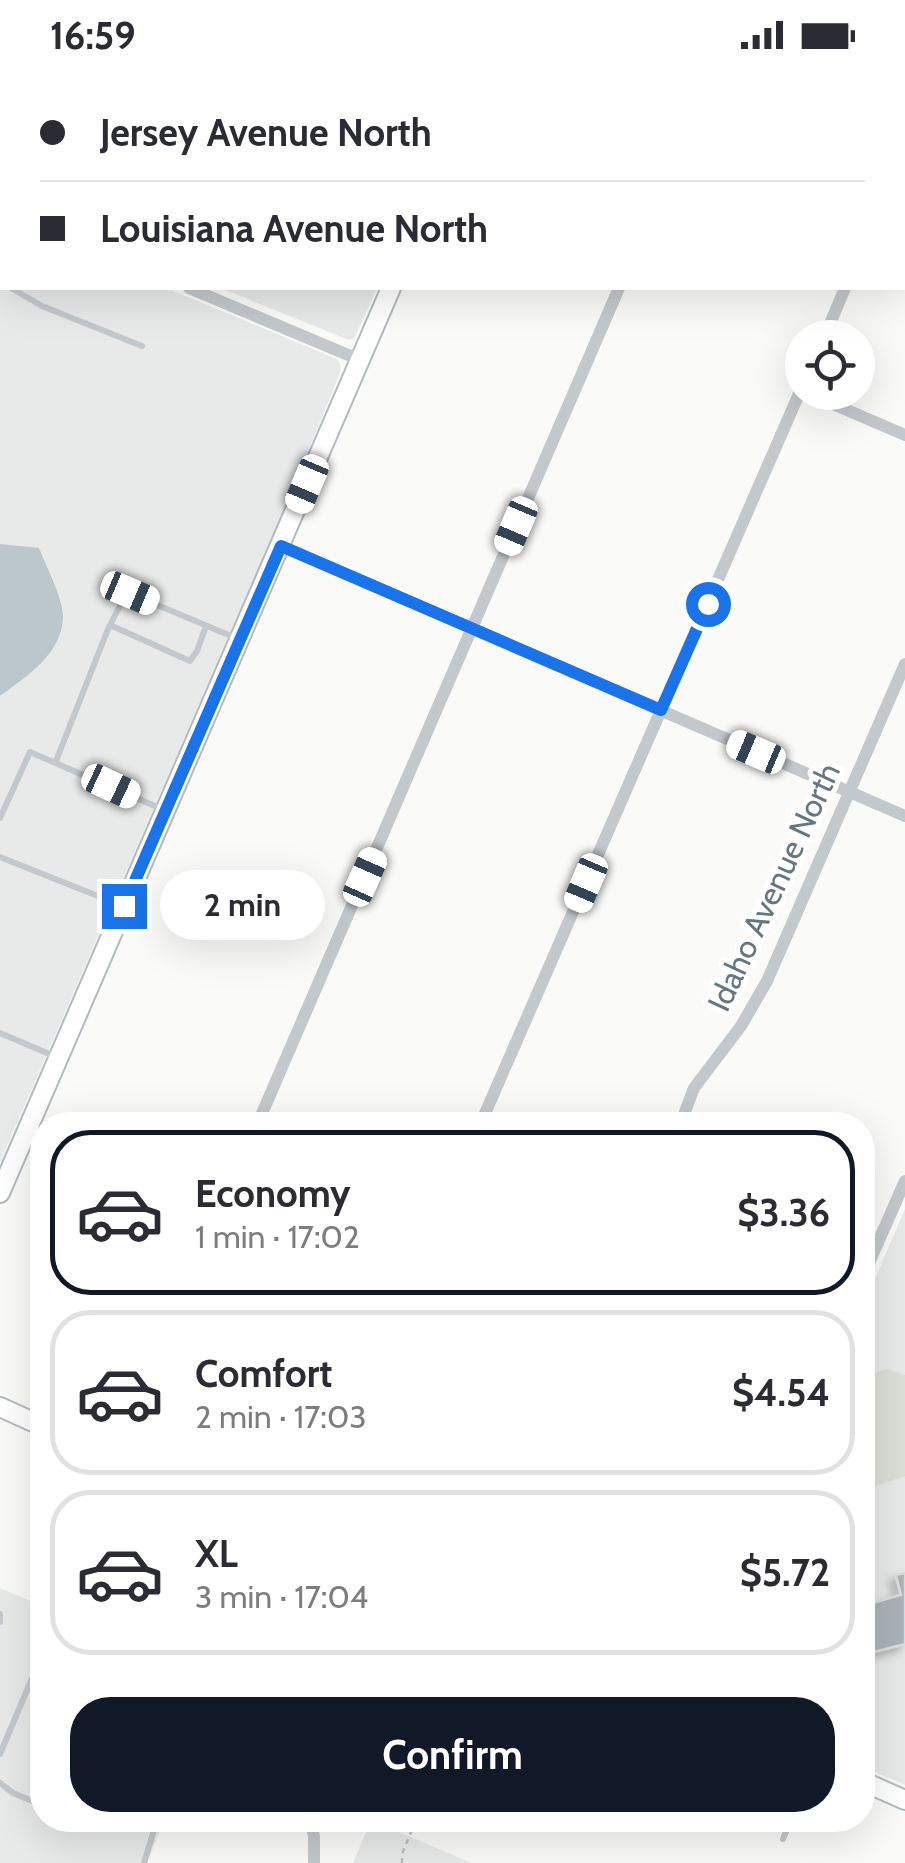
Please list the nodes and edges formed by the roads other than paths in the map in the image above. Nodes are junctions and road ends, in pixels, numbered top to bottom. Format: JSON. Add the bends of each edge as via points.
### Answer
{"nodes":[{"id":1,"x":14,"y":290,"type":"edge"},
{"id":2,"x":194,"y":290,"type":"edge"},
{"id":3,"x":390,"y":290,"type":"edge"},
{"id":4,"x":618,"y":290,"type":"edge"},
{"id":5,"x":844,"y":290,"type":"edge"},
{"id":6,"x":832,"y":320,"type":"edge"},
{"id":7,"x":142,"y":346,"type":"dead end"},
{"id":8,"x":360,"y":360,"type":"junction"},
{"id":9,"x":794,"y":410,"type":"edge"},
{"id":10,"x":848,"y":410,"type":"edge"},
{"id":11,"x":905,"y":435,"type":"edge"},
{"id":12,"x":281,"y":546,"type":"junction"},
{"id":13,"x":110,"y":626,"type":"junction"},
{"id":14,"x":206,"y":626,"type":"junction"},
{"id":15,"x":472,"y":629,"type":"junction"},
{"id":16,"x":240,"y":640,"type":"junction"},
{"id":17,"x":905,"y":664,"type":"edge"},
{"id":18,"x":661,"y":710,"type":"junction"},
{"id":19,"x":56,"y":761,"type":"junction"},
{"id":20,"x":850,"y":792,"type":"junction"},
{"id":21,"x":166,"y":811,"type":"junction"},
{"id":22,"x":905,"y":816,"type":"edge"},
{"id":23,"x":0,"y":818,"type":"edge"},
{"id":24,"x":0,"y":856,"type":"edge"},
{"id":25,"x":124,"y":906,"type":"junction"},
{"id":26,"x":0,"y":1033,"type":"edge"},
{"id":27,"x":58,"y":1058,"type":"junction"},
{"id":28,"x":35,"y":1112,"type":"edge"},
{"id":29,"x":264,"y":1112,"type":"edge"},
{"id":30,"x":486,"y":1112,"type":"edge"},
{"id":31,"x":685,"y":1112,"type":"edge"},
{"id":32,"x":30,"y":1123,"type":"edge"},
{"id":33,"x":905,"y":1181,"type":"edge"},
{"id":34,"x":0,"y":1193,"type":"edge"},
{"id":35,"x":875,"y":1242,"type":"edge"},
{"id":36,"x":878,"y":1243,"type":"junction"},
{"id":37,"x":875,"y":1250,"type":"edge"},
{"id":38,"x":0,"y":1407,"type":"edge"},
{"id":39,"x":30,"y":1421,"type":"edge"},
{"id":40,"x":30,"y":1683,"type":"edge"},
{"id":41,"x":0,"y":1754,"type":"edge"},
{"id":42,"x":0,"y":1783,"type":"edge"},
{"id":43,"x":875,"y":1787,"type":"edge"},
{"id":44,"x":30,"y":1800,"type":"edge"},
{"id":45,"x":905,"y":1800,"type":"edge"},
{"id":46,"x":153,"y":1832,"type":"edge"},
{"id":47,"x":313,"y":1832,"type":"edge"},
{"id":48,"x":786,"y":1832,"type":"edge"},
{"id":49,"x":783,"y":1838,"type":"dead end"},
{"id":50,"x":144,"y":1863,"type":"edge"},
{"id":51,"x":314,"y":1863,"type":"edge"}],
"edges":[{"from":1,"to":7,"type":"lane"},
{"from":2,"to":8,"type":"street"},
{"from":3,"to":8,"type":"street"},
{"from":4,"to":15,"type":"street"},
{"from":5,"to":6,"type":"street"},
{"from":8,"to":12,"type":"street"},
{"from":9,"to":18,"type":"street"},
{"from":10,"to":11,"type":"street"},
{"from":12,"to":15,"type":"street"},
{"from":12,"to":16,"type":"street"},
{"from":13,"to":14,"type":"lane","via":[[130,593]]},
{"from":13,"to":14,"type":"lane","via":[[190,661]]},
{"from":13,"to":19,"type":"lane"},
{"from":14,"to":16,"type":"lane"},
{"from":15,"to":18,"type":"street"},
{"from":15,"to":29,"type":"street"},
{"from":16,"to":21,"type":"street"},
{"from":17,"to":20,"type":"street","name":"Idaho Avenue North"},
{"from":18,"to":20,"type":"street"},
{"from":18,"to":30,"type":"street"},
{"from":19,"to":21,"type":"lane"},
{"from":19,"to":23,"type":"lane","via":[[30,752]]},
{"from":20,"to":22,"type":"street"},
{"from":20,"to":31,"type":"street","name":"Idaho Avenue North","via":[[755,1004],[694,1088]]},
{"from":21,"to":25,"type":"street"},
{"from":24,"to":25,"type":"lane"},
{"from":25,"to":27,"type":"street"},
{"from":26,"to":27,"type":"lane"},
{"from":27,"to":28,"type":"street"},
{"from":32,"to":34,"type":"street"},
{"from":33,"to":36,"type":"street"},
{"from":35,"to":36,"type":"street"},
{"from":36,"to":37,"type":"street"},
{"from":38,"to":39,"type":"street"},
{"from":40,"to":41,"type":"lane"},
{"from":42,"to":44,"type":"lane"},
{"from":43,"to":45,"type":"street"},
{"from":46,"to":50,"type":"lane"},
{"from":47,"to":51,"type":"street"},
{"from":48,"to":49,"type":"lane"}]}
